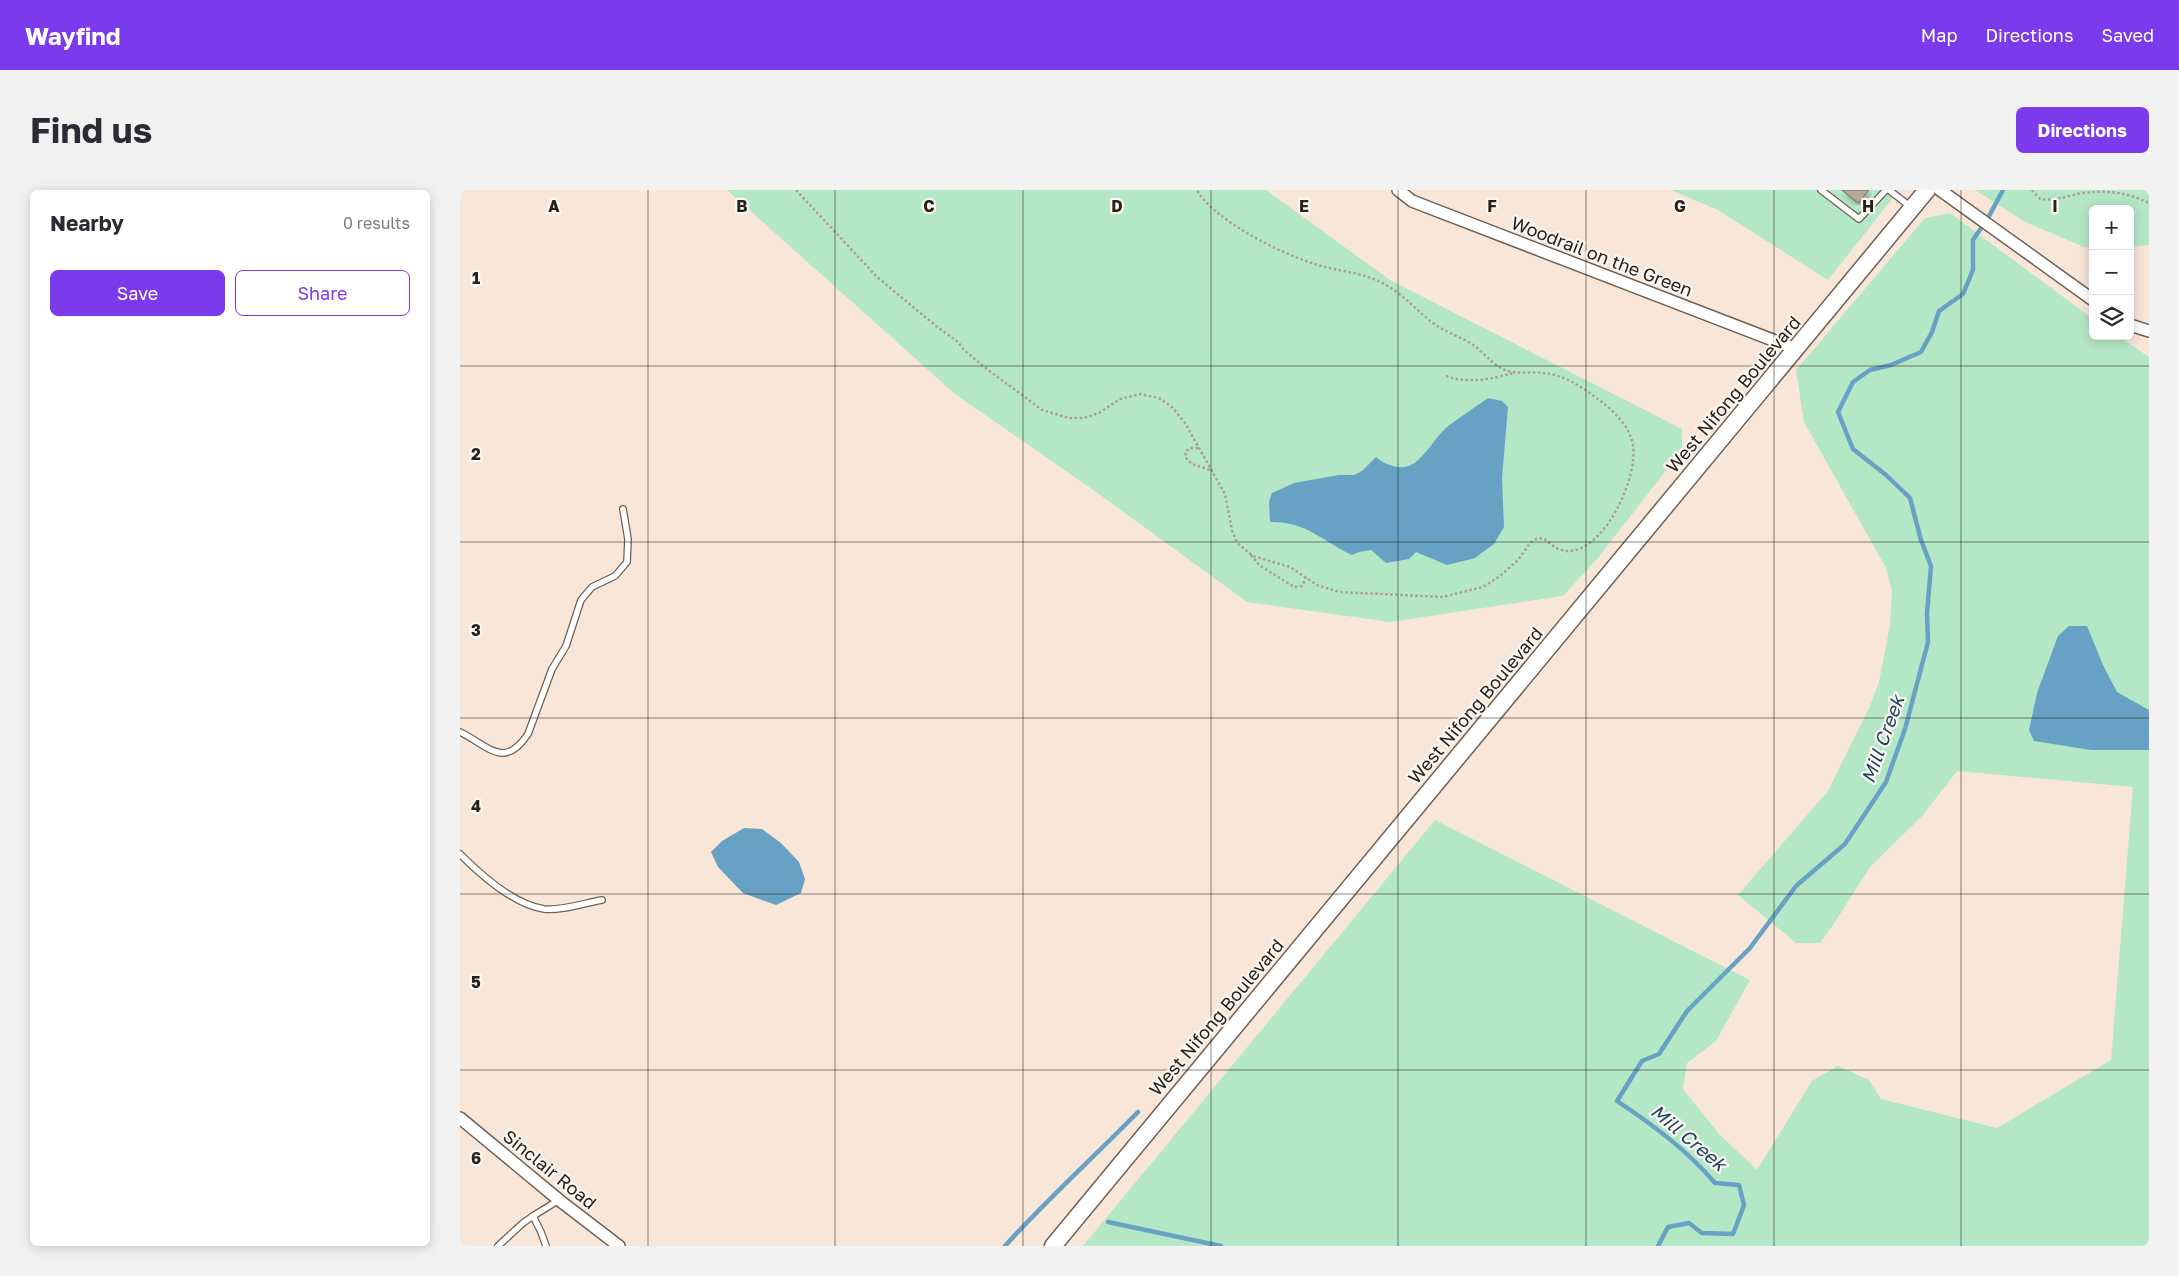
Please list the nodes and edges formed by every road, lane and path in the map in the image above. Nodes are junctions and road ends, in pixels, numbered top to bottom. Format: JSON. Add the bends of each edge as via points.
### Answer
{"nodes":[{"id":1,"x":796,"y":190,"type":"edge"},
{"id":2,"x":1197,"y":190,"type":"edge"},
{"id":3,"x":1398,"y":190,"type":"edge"},
{"id":4,"x":1821,"y":190,"type":"edge"},
{"id":5,"x":1888,"y":190,"type":"edge"},
{"id":6,"x":1927,"y":190,"type":"edge"},
{"id":7,"x":1940,"y":190,"type":"edge"},
{"id":8,"x":2032,"y":190,"type":"edge"},
{"id":9,"x":2149,"y":203,"type":"edge"},
{"id":10,"x":1912,"y":208,"type":"junction"},
{"id":11,"x":2089,"y":297,"type":"edge"},
{"id":12,"x":2134,"y":326,"type":"edge"},
{"id":13,"x":2149,"y":331,"type":"edge"},
{"id":14,"x":1796,"y":349,"type":"junction"},
{"id":15,"x":1515,"y":372,"type":"junction"},
{"id":16,"x":1446,"y":376,"type":"dead end"},
{"id":17,"x":1198,"y":448,"type":"junction"},
{"id":18,"x":1213,"y":472,"type":"junction"},
{"id":19,"x":623,"y":509,"type":"dead end"},
{"id":20,"x":1250,"y":554,"type":"junction"},
{"id":21,"x":1306,"y":578,"type":"junction"},
{"id":22,"x":460,"y":732,"type":"edge"},
{"id":23,"x":460,"y":854,"type":"edge"},
{"id":24,"x":602,"y":900,"type":"dead end"},
{"id":25,"x":462,"y":1124,"type":"edge"},
{"id":26,"x":559,"y":1200,"type":"junction"},
{"id":27,"x":533,"y":1216,"type":"junction"},
{"id":28,"x":498,"y":1246,"type":"edge"},
{"id":29,"x":546,"y":1246,"type":"edge"},
{"id":30,"x":619,"y":1246,"type":"edge"},
{"id":31,"x":1053,"y":1246,"type":"edge"}],
"edges":[{"from":1,"to":17,"type":"path","via":[[866,267],[1031,404],[1058,416],[1078,419],[1099,413],[1128,396],[1152,396],[1159,398],[1185,422]]},
{"from":2,"to":15,"type":"path","via":[[1207,203],[1254,238],[1314,264],[1354,272],[1385,284],[1437,326],[1474,345],[1506,371]]},
{"from":3,"to":14,"type":"street","name":"Woodrail on the Green","via":[[1412,201]]},
{"from":4,"to":5,"type":"lane","via":[[1860,219]]},
{"from":5,"to":10,"type":"lane"},
{"from":6,"to":10,"type":"main road","name":"West Nifong Boulevard"},
{"from":7,"to":11,"type":"street"},
{"from":8,"to":9,"type":"path","via":[[2040,199],[2048,200],[2115,190]]},
{"from":10,"to":14,"type":"main road","name":"West Nifong Boulevard"},
{"from":12,"to":13,"type":"street"},
{"from":14,"to":31,"type":"main road","name":"West Nifong Boulevard"},
{"from":15,"to":16,"type":"path","via":[[1463,381]]},
{"from":15,"to":21,"type":"path","via":[[1542,372],[1568,379],[1604,404],[1628,430],[1633,445],[1629,481],[1621,501],[1598,535],[1583,548],[1568,551],[1558,550],[1543,538],[1536,539],[1513,564],[1483,587],[1443,597],[1339,592]]},
{"from":17,"to":18,"type":"path"},
{"from":17,"to":18,"type":"path","via":[[1190,448],[1185,457],[1192,464]]},
{"from":18,"to":20,"type":"path","via":[[1225,494],[1237,542]]},
{"from":19,"to":22,"type":"lane","via":[[628,539],[627,562],[615,576],[592,587],[581,600],[566,646],[552,668],[522,743],[511,752],[497,753]]},
{"from":20,"to":21,"type":"path","via":[[1290,567]]},
{"from":20,"to":21,"type":"path","via":[[1259,565],[1294,587],[1302,586]]},
{"from":23,"to":24,"type":"lane","via":[[480,874],[527,904],[544,909]]},
{"from":25,"to":26,"type":"street","name":"Sinclair Road"},
{"from":26,"to":27,"type":"lane"},
{"from":26,"to":30,"type":"street","name":"Sinclair Road"},
{"from":27,"to":28,"type":"lane"},
{"from":27,"to":29,"type":"lane"}]}
